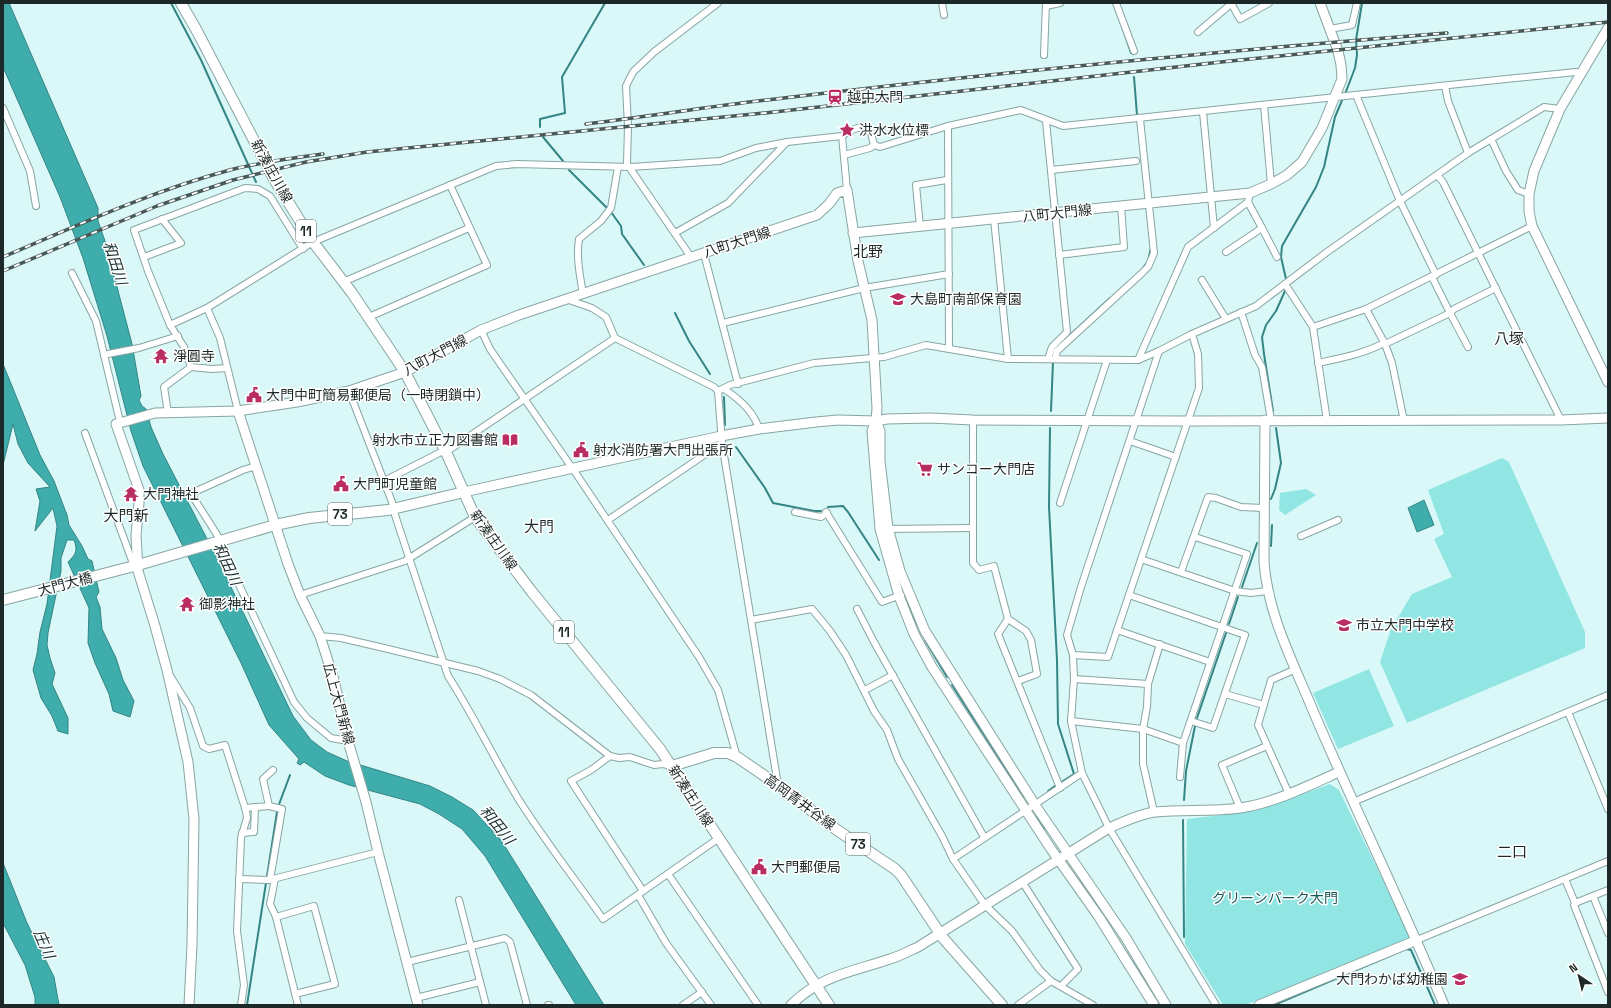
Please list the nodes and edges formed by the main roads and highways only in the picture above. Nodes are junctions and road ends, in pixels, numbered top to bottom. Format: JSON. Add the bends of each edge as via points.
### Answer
{"nodes":[{"id":1,"x":181,"y":3,"type":"edge"},
{"id":2,"x":464,"y":492,"type":"junction"},
{"id":3,"x":3,"y":600,"type":"edge"},
{"id":4,"x":672,"y":766,"type":"junction"},
{"id":5,"x":830,"y":1005,"type":"edge"},
{"id":6,"x":1002,"y":1005,"type":"edge"}],
"edges":[{"from":1,"to":2,"type":"main road","name":"新湊庄川線","number":"11","via":[[274,179],[313,242],[369,317],[405,372]]},
{"from":2,"to":3,"type":"main road","name":"大門大橋","number":"73","via":[[393,509],[309,518],[275,525]]},
{"from":2,"to":4,"type":"main road","name":"新湊庄川線","number":"11","via":[[475,517]]},
{"from":4,"to":5,"type":"main road","name":"新湊庄川線","number":"11"},
{"from":4,"to":6,"type":"main road","name":"高岡青井谷線","number":"73","via":[[714,753],[728,753],[778,785],[901,875],[940,934]]}]}
